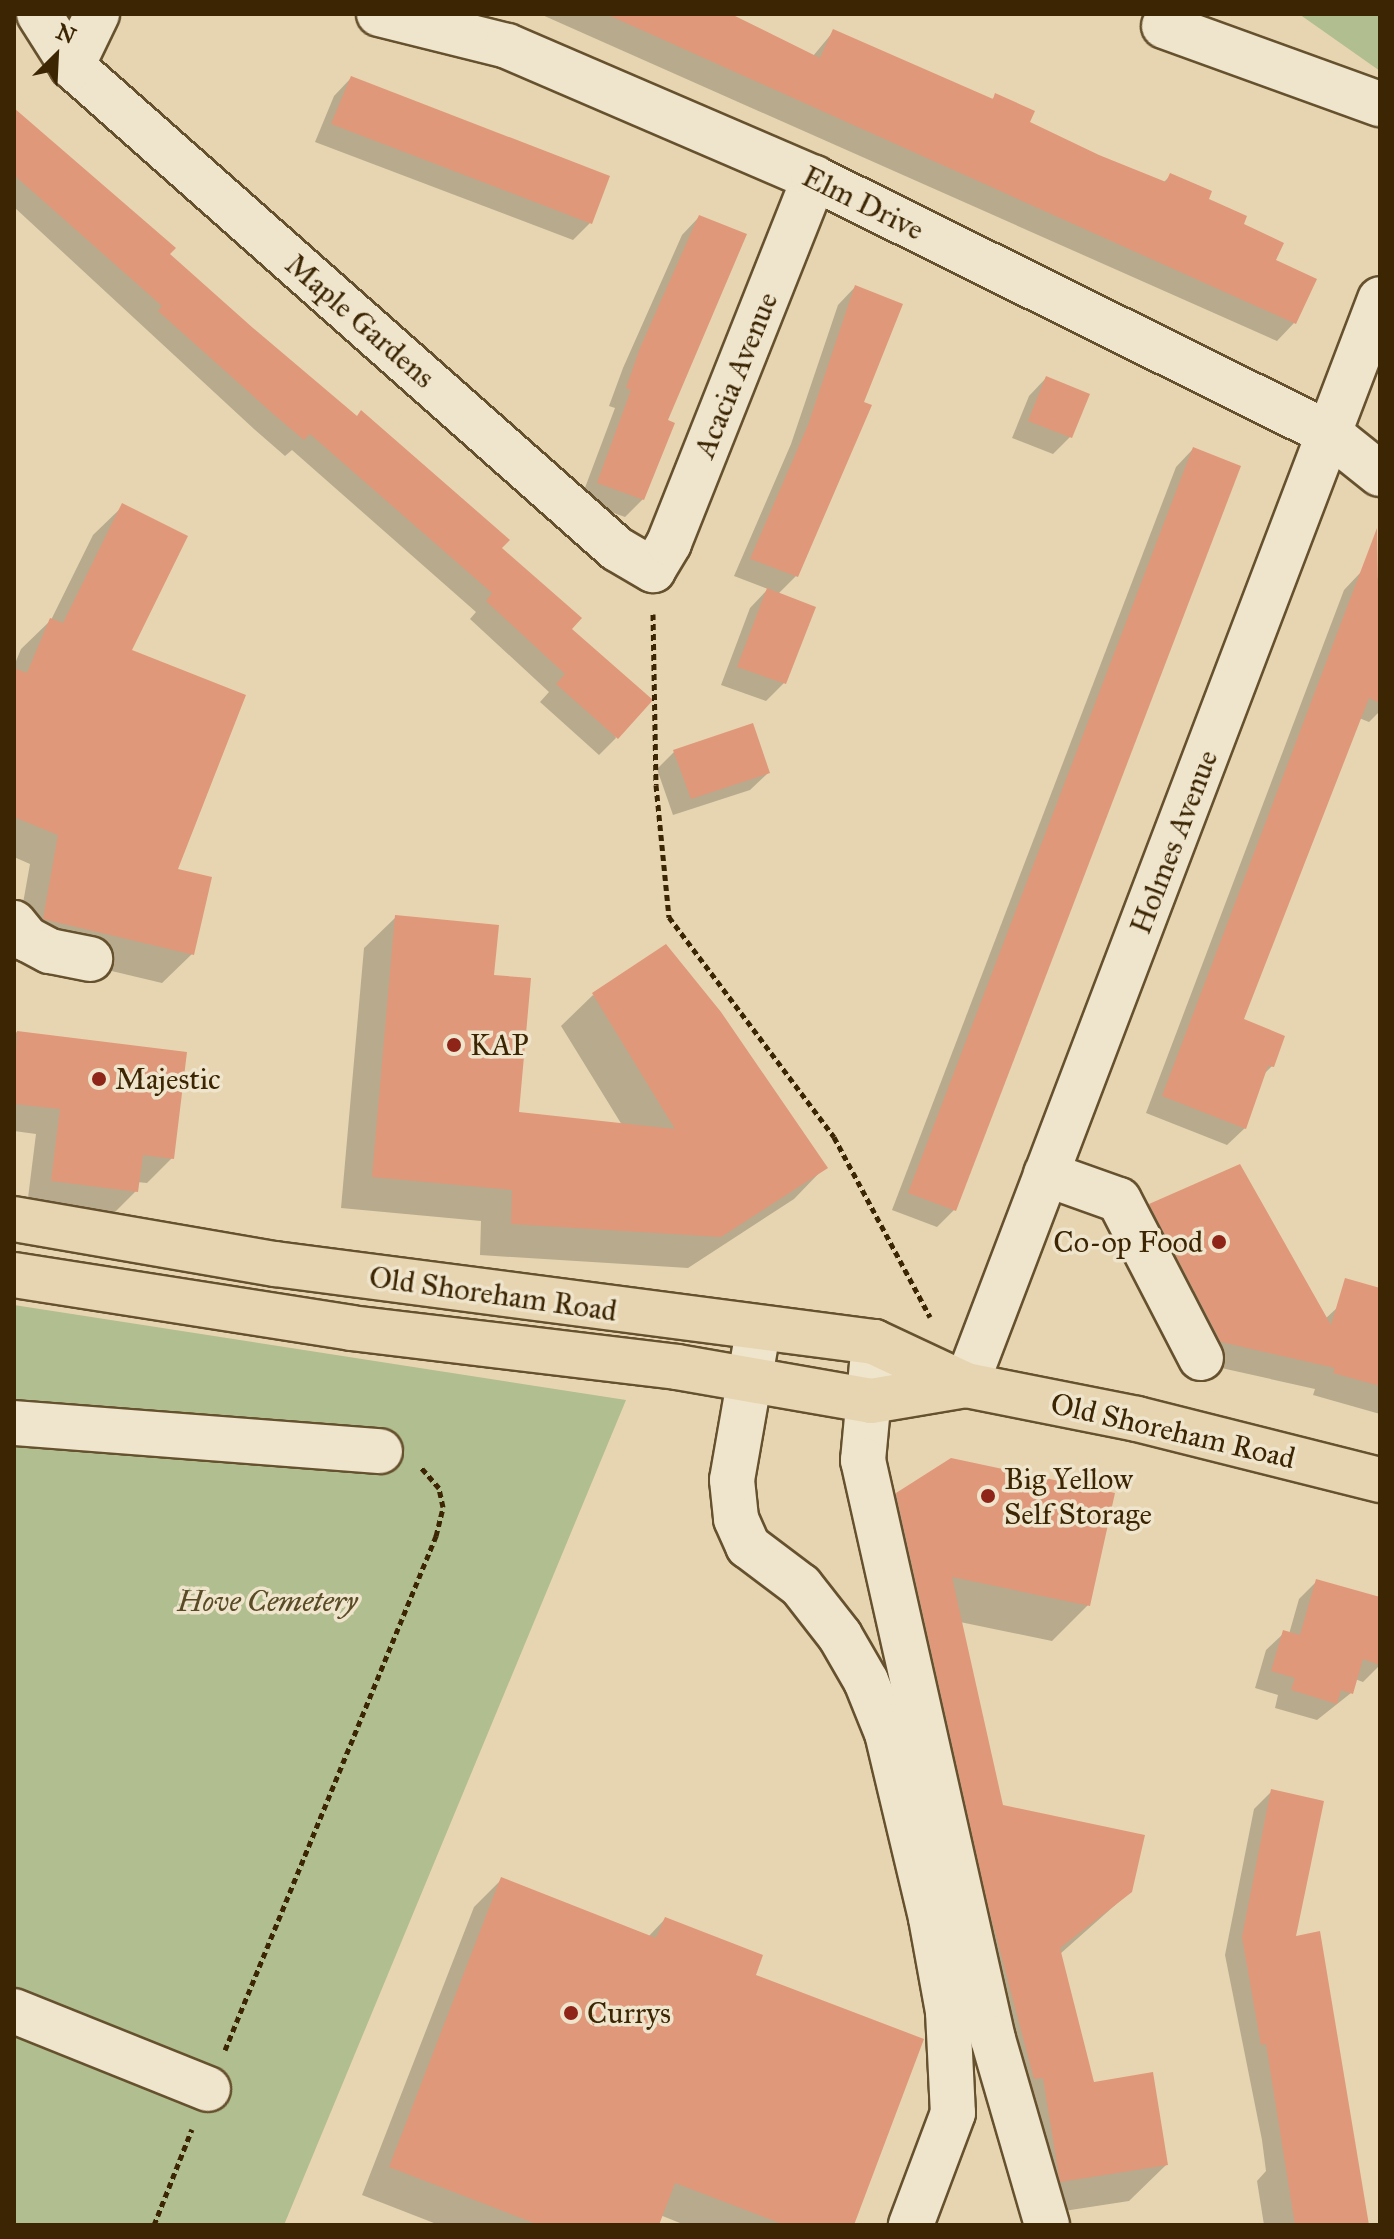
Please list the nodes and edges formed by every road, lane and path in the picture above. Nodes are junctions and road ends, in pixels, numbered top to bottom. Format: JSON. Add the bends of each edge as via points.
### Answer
{"nodes":[{"id":1,"x":39,"y":14,"type":"edge"},
{"id":2,"x":97,"y":14,"type":"edge"},
{"id":3,"x":379,"y":14,"type":"edge"},
{"id":4,"x":1164,"y":26,"type":"dead end"},
{"id":5,"x":72,"y":66,"type":"junction"},
{"id":6,"x":1380,"y":104,"type":"edge"},
{"id":7,"x":814,"y":178,"type":"junction"},
{"id":8,"x":1380,"y":299,"type":"edge"},
{"id":9,"x":1330,"y":434,"type":"junction"},
{"id":10,"x":1380,"y":474,"type":"edge"},
{"id":11,"x":653,"y":570,"type":"junction"},
{"id":12,"x":14,"y":923,"type":"edge"},
{"id":13,"x":90,"y":959,"type":"dead end"},
{"id":14,"x":1046,"y":1174,"type":"junction"},
{"id":15,"x":14,"y":1219,"type":"edge"},
{"id":16,"x":14,"y":1275,"type":"edge"},
{"id":17,"x":758,"y":1331,"type":"junction"},
{"id":18,"x":874,"y":1342,"type":"junction"},
{"id":19,"x":1201,"y":1358,"type":"dead end"},
{"id":20,"x":751,"y":1380,"type":"junction"},
{"id":21,"x":966,"y":1385,"type":"junction"},
{"id":22,"x":871,"y":1401,"type":"junction"},
{"id":23,"x":14,"y":1423,"type":"edge"},
{"id":24,"x":380,"y":1451,"type":"joint"},
{"id":25,"x":1380,"y":1480,"type":"edge"},
{"id":26,"x":14,"y":2011,"type":"edge"},
{"id":27,"x":208,"y":2089,"type":"junction"},
{"id":28,"x":154,"y":2225,"type":"edge"},
{"id":29,"x":911,"y":2225,"type":"edge"},
{"id":30,"x":1047,"y":2225,"type":"edge"}],
"edges":[{"from":1,"to":5,"type":"street","name":"Maple Gardens"},
{"from":2,"to":5,"type":"street"},
{"from":3,"to":7,"type":"street","name":"Elm Drive","via":[[507,46]]},
{"from":4,"to":6,"type":"street"},
{"from":5,"to":11,"type":"street","name":"Maple Gardens","via":[[605,538]]},
{"from":7,"to":9,"type":"street","name":"Elm Drive"},
{"from":7,"to":11,"type":"street","name":"Acacia Avenue","via":[[669,543]]},
{"from":8,"to":9,"type":"street","name":"Holmes Avenue"},
{"from":9,"to":10,"type":"street","name":"Elm Drive"},
{"from":9,"to":14,"type":"street","name":"Holmes Avenue"},
{"from":11,"to":21,"type":"path","via":[[656,785],[669,917],[834,1137]]},
{"from":12,"to":13,"type":"street","via":[[27,939],[50,951]]},
{"from":14,"to":19,"type":"street","via":[[1119,1200]]},
{"from":14,"to":21,"type":"street","name":"Holmes Avenue"},
{"from":15,"to":17,"type":"main road","name":"Old Shoreham Road","via":[[275,1264]]},
{"from":16,"to":20,"type":"main road","name":"Old Shoreham Road","via":[[351,1328]]},
{"from":17,"to":18,"type":"main road","name":"Old Shoreham Road"},
{"from":17,"to":20,"type":"street"},
{"from":18,"to":21,"type":"main road","name":"Old Shoreham Road"},
{"from":18,"to":22,"type":"street"},
{"from":20,"to":22,"type":"main road","name":"Old Shoreham Road"},
{"from":20,"to":29,"type":"street","via":[[732,1480],[736,1519],[748,1546],[801,1586],[866,1681],[887,1733],[931,1918],[948,2012],[953,2113]]},
{"from":21,"to":22,"type":"main road","name":"Old Shoreham Road"},
{"from":21,"to":25,"type":"main road","name":"Old Shoreham Road","via":[[1137,1419]]},
{"from":22,"to":30,"type":"street","via":[[863,1460],[993,2039]]},
{"from":23,"to":24,"type":"street"},
{"from":24,"to":27,"type":"path","via":[[414,1462],[430,1474],[443,1507],[436,1536]]},
{"from":26,"to":27,"type":"street"},
{"from":27,"to":28,"type":"path"}]}
